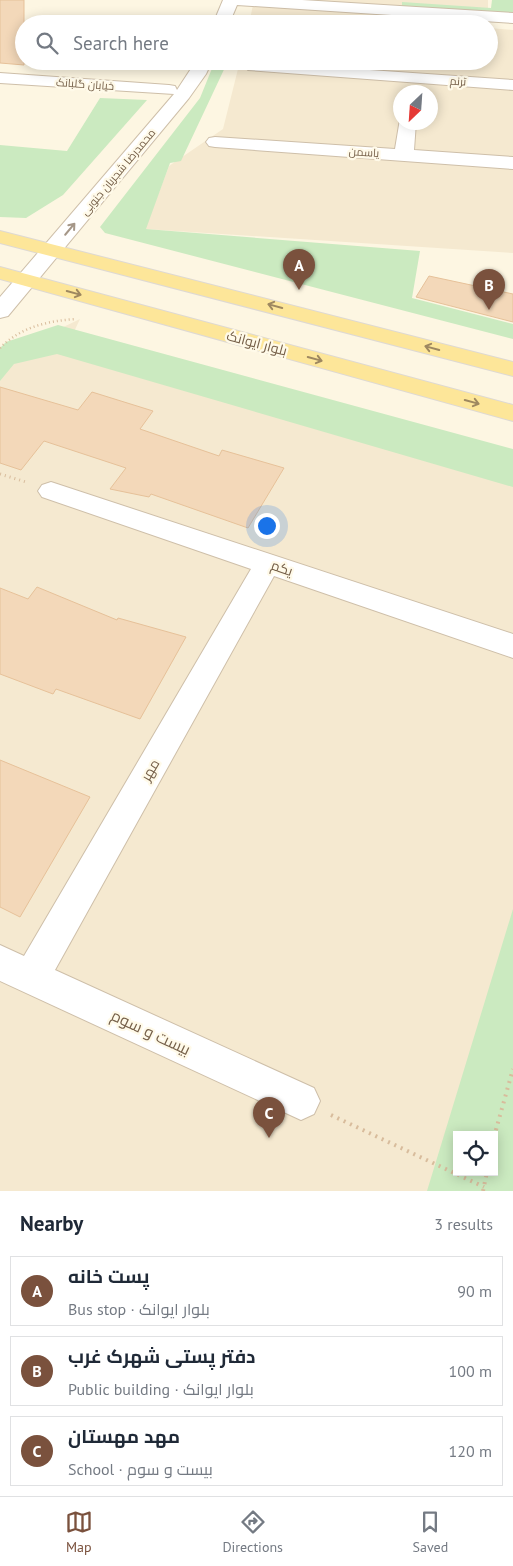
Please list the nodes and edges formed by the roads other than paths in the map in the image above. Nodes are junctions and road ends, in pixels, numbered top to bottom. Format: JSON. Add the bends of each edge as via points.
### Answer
{"nodes":[{"id":1,"x":231,"y":0,"type":"edge"},
{"id":2,"x":225,"y":15,"type":"edge"},
{"id":3,"x":388,"y":15,"type":"edge"},
{"id":4,"x":498,"y":18,"type":"edge"},
{"id":5,"x":513,"y":18,"type":"edge"},
{"id":6,"x":185,"y":70,"type":"edge"},
{"id":7,"x":200,"y":70,"type":"edge"},
{"id":8,"x":280,"y":70,"type":"edge"},
{"id":9,"x":413,"y":70,"type":"edge"},
{"id":10,"x":0,"y":78,"type":"edge"},
{"id":11,"x":412,"y":85,"type":"edge"},
{"id":12,"x":438,"y":85,"type":"edge"},
{"id":13,"x":513,"y":85,"type":"edge"},
{"id":14,"x":169,"y":90,"type":"junction"},
{"id":15,"x":407,"y":130,"type":"edge"},
{"id":16,"x":215,"y":142,"type":"dead end"},
{"id":17,"x":404,"y":155,"type":"junction"},
{"id":18,"x":513,"y":163,"type":"edge"},
{"id":19,"x":0,"y":237,"type":"edge"},
{"id":20,"x":45,"y":247,"type":"junction"},
{"id":21,"x":9,"y":278,"type":"edge"},
{"id":22,"x":0,"y":311,"type":"edge"},
{"id":23,"x":513,"y":369,"type":"edge"},
{"id":24,"x":513,"y":413,"type":"edge"},
{"id":25,"x":51,"y":491,"type":"dead end"},
{"id":26,"x":268,"y":563,"type":"junction"},
{"id":27,"x":513,"y":646,"type":"edge"},
{"id":28,"x":16,"y":970,"type":"edge"},
{"id":29,"x":301,"y":1102,"type":"road end"}],
"edges":[{"from":1,"to":2,"type":"street"},
{"from":1,"to":3,"type":"street"},
{"from":4,"to":5,"type":"street"},
{"from":6,"to":14,"type":"street","name":"محمدرضا شجریان جنوبی"},
{"from":20,"to":7,"type":"street","name":"محمدرضا شجریان جنوبی","one_way":true,"via":[[183,94]]},
{"from":8,"to":11,"type":"street","name":"ترنم"},
{"from":9,"to":11,"type":"street"},
{"from":10,"to":14,"type":"street","name":"خیابان گلبانک"},
{"from":12,"to":13,"type":"street","name":"ترنم"},
{"from":14,"to":20,"type":"street","name":"محمدرضا شجریان جنوبی"},
{"from":15,"to":17,"type":"street"},
{"from":16,"to":17,"type":"street","name":"یاسمن"},
{"from":17,"to":18,"type":"street","name":"یاسمن"},
{"from":19,"to":20,"type":"main road"},
{"from":20,"to":21,"type":"street"},
{"from":23,"to":20,"type":"main road","one_way":true},
{"from":21,"to":22,"type":"street"},
{"from":21,"to":24,"type":"main road","name":"بلوار ایوانک","one_way":true},
{"from":25,"to":26,"type":"street","name":"یکم"},
{"from":26,"to":27,"type":"street","name":"یکم"},
{"from":26,"to":28,"type":"street","name":"مهر"},
{"from":28,"to":29,"type":"street","name":"بیست و سوم"}]}
